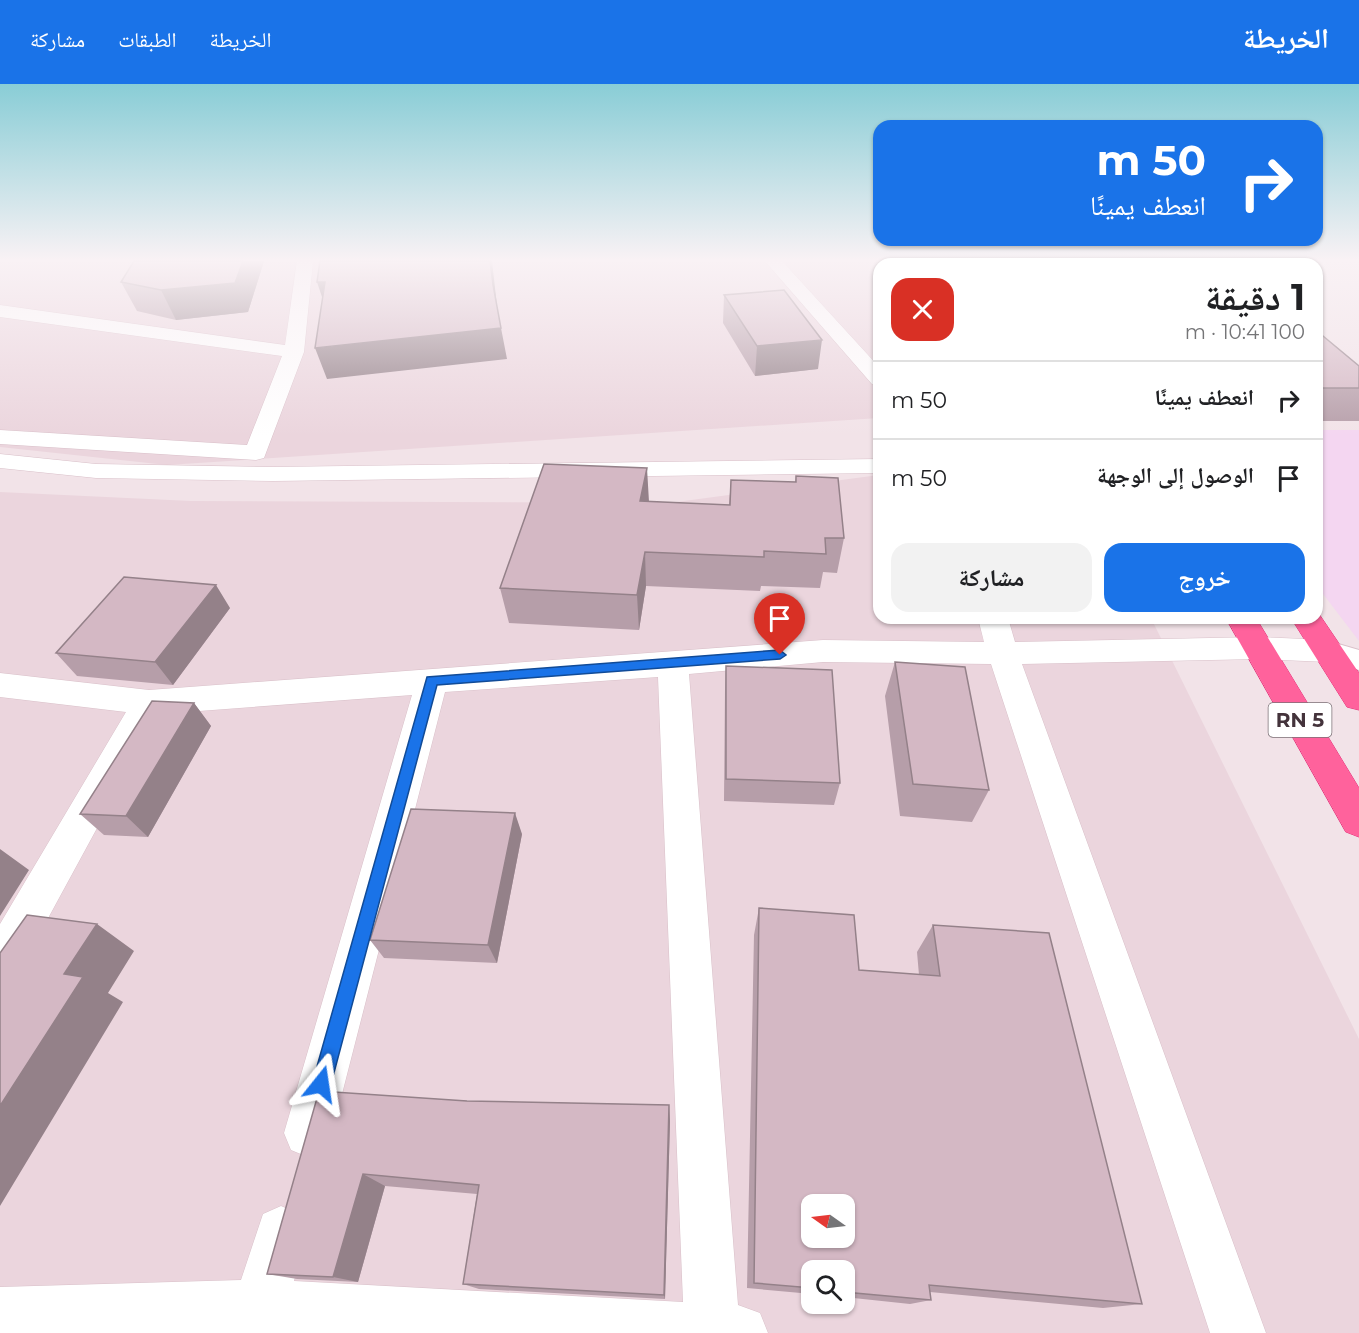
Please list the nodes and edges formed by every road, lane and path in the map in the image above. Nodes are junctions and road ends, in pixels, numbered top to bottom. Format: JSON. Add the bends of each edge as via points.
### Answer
{"nodes":[{"id":1,"x":59,"y":319,"type":"edge"},
{"id":2,"x":298,"y":319,"type":"edge"},
{"id":3,"x":825,"y":319,"type":"edge"},
{"id":4,"x":294,"y":352,"type":"junction"},
{"id":5,"x":873,"y":373,"type":"edge"},
{"id":6,"x":0,"y":436,"type":"edge"},
{"id":7,"x":728,"y":446,"type":"dead end"},
{"id":8,"x":256,"y":453,"type":"junction"},
{"id":9,"x":0,"y":461,"type":"edge"},
{"id":10,"x":873,"y":466,"type":"edge"},
{"id":11,"x":1244,"y":624,"type":"edge"},
{"id":12,"x":1310,"y":624,"type":"edge"},
{"id":13,"x":998,"y":636,"type":"edge"},
{"id":14,"x":1258,"y":648,"type":"junction"},
{"id":15,"x":1328,"y":651,"type":"junction"},
{"id":16,"x":1359,"y":660,"type":"edge"},
{"id":17,"x":673,"y":664,"type":"junction"},
{"id":18,"x":432,"y":681,"type":"junction"},
{"id":19,"x":0,"y":686,"type":"edge"},
{"id":20,"x":1359,"y":698,"type":"edge"},
{"id":21,"x":149,"y":702,"type":"junction"},
{"id":22,"x":1359,"y":821,"type":"edge"},
{"id":23,"x":0,"y":964,"type":"edge"},
{"id":24,"x":260,"y":1307,"type":"junction"},
{"id":25,"x":0,"y":1315,"type":"edge"},
{"id":26,"x":721,"y":1333,"type":"edge"},
{"id":27,"x":1238,"y":1333,"type":"edge"}],
"edges":[{"from":1,"to":4,"type":"street"},
{"from":2,"to":4,"type":"street"},
{"from":3,"to":5,"type":"street"},
{"from":4,"to":8,"type":"street"},
{"from":6,"to":8,"type":"street"},
{"from":7,"to":8,"type":"street"},
{"from":9,"to":10,"type":"street","via":[[96,471],[273,474]]},
{"from":11,"to":14,"type":"highway","number":"RN 5"},
{"from":12,"to":15,"type":"highway","number":"RN 5"},
{"from":13,"to":14,"type":"street"},
{"from":13,"to":17,"type":"street"},
{"from":13,"to":27,"type":"street"},
{"from":14,"to":15,"type":"street"},
{"from":14,"to":22,"type":"highway","number":"RN 5"},
{"from":15,"to":16,"type":"lane"},
{"from":15,"to":20,"type":"highway","number":"RN 5"},
{"from":17,"to":18,"type":"street"},
{"from":17,"to":26,"type":"street"},
{"from":18,"to":21,"type":"street"},
{"from":18,"to":24,"type":"street"},
{"from":19,"to":21,"type":"street"},
{"from":21,"to":23,"type":"street"},
{"from":24,"to":25,"type":"street"},
{"from":24,"to":26,"type":"street"}]}
